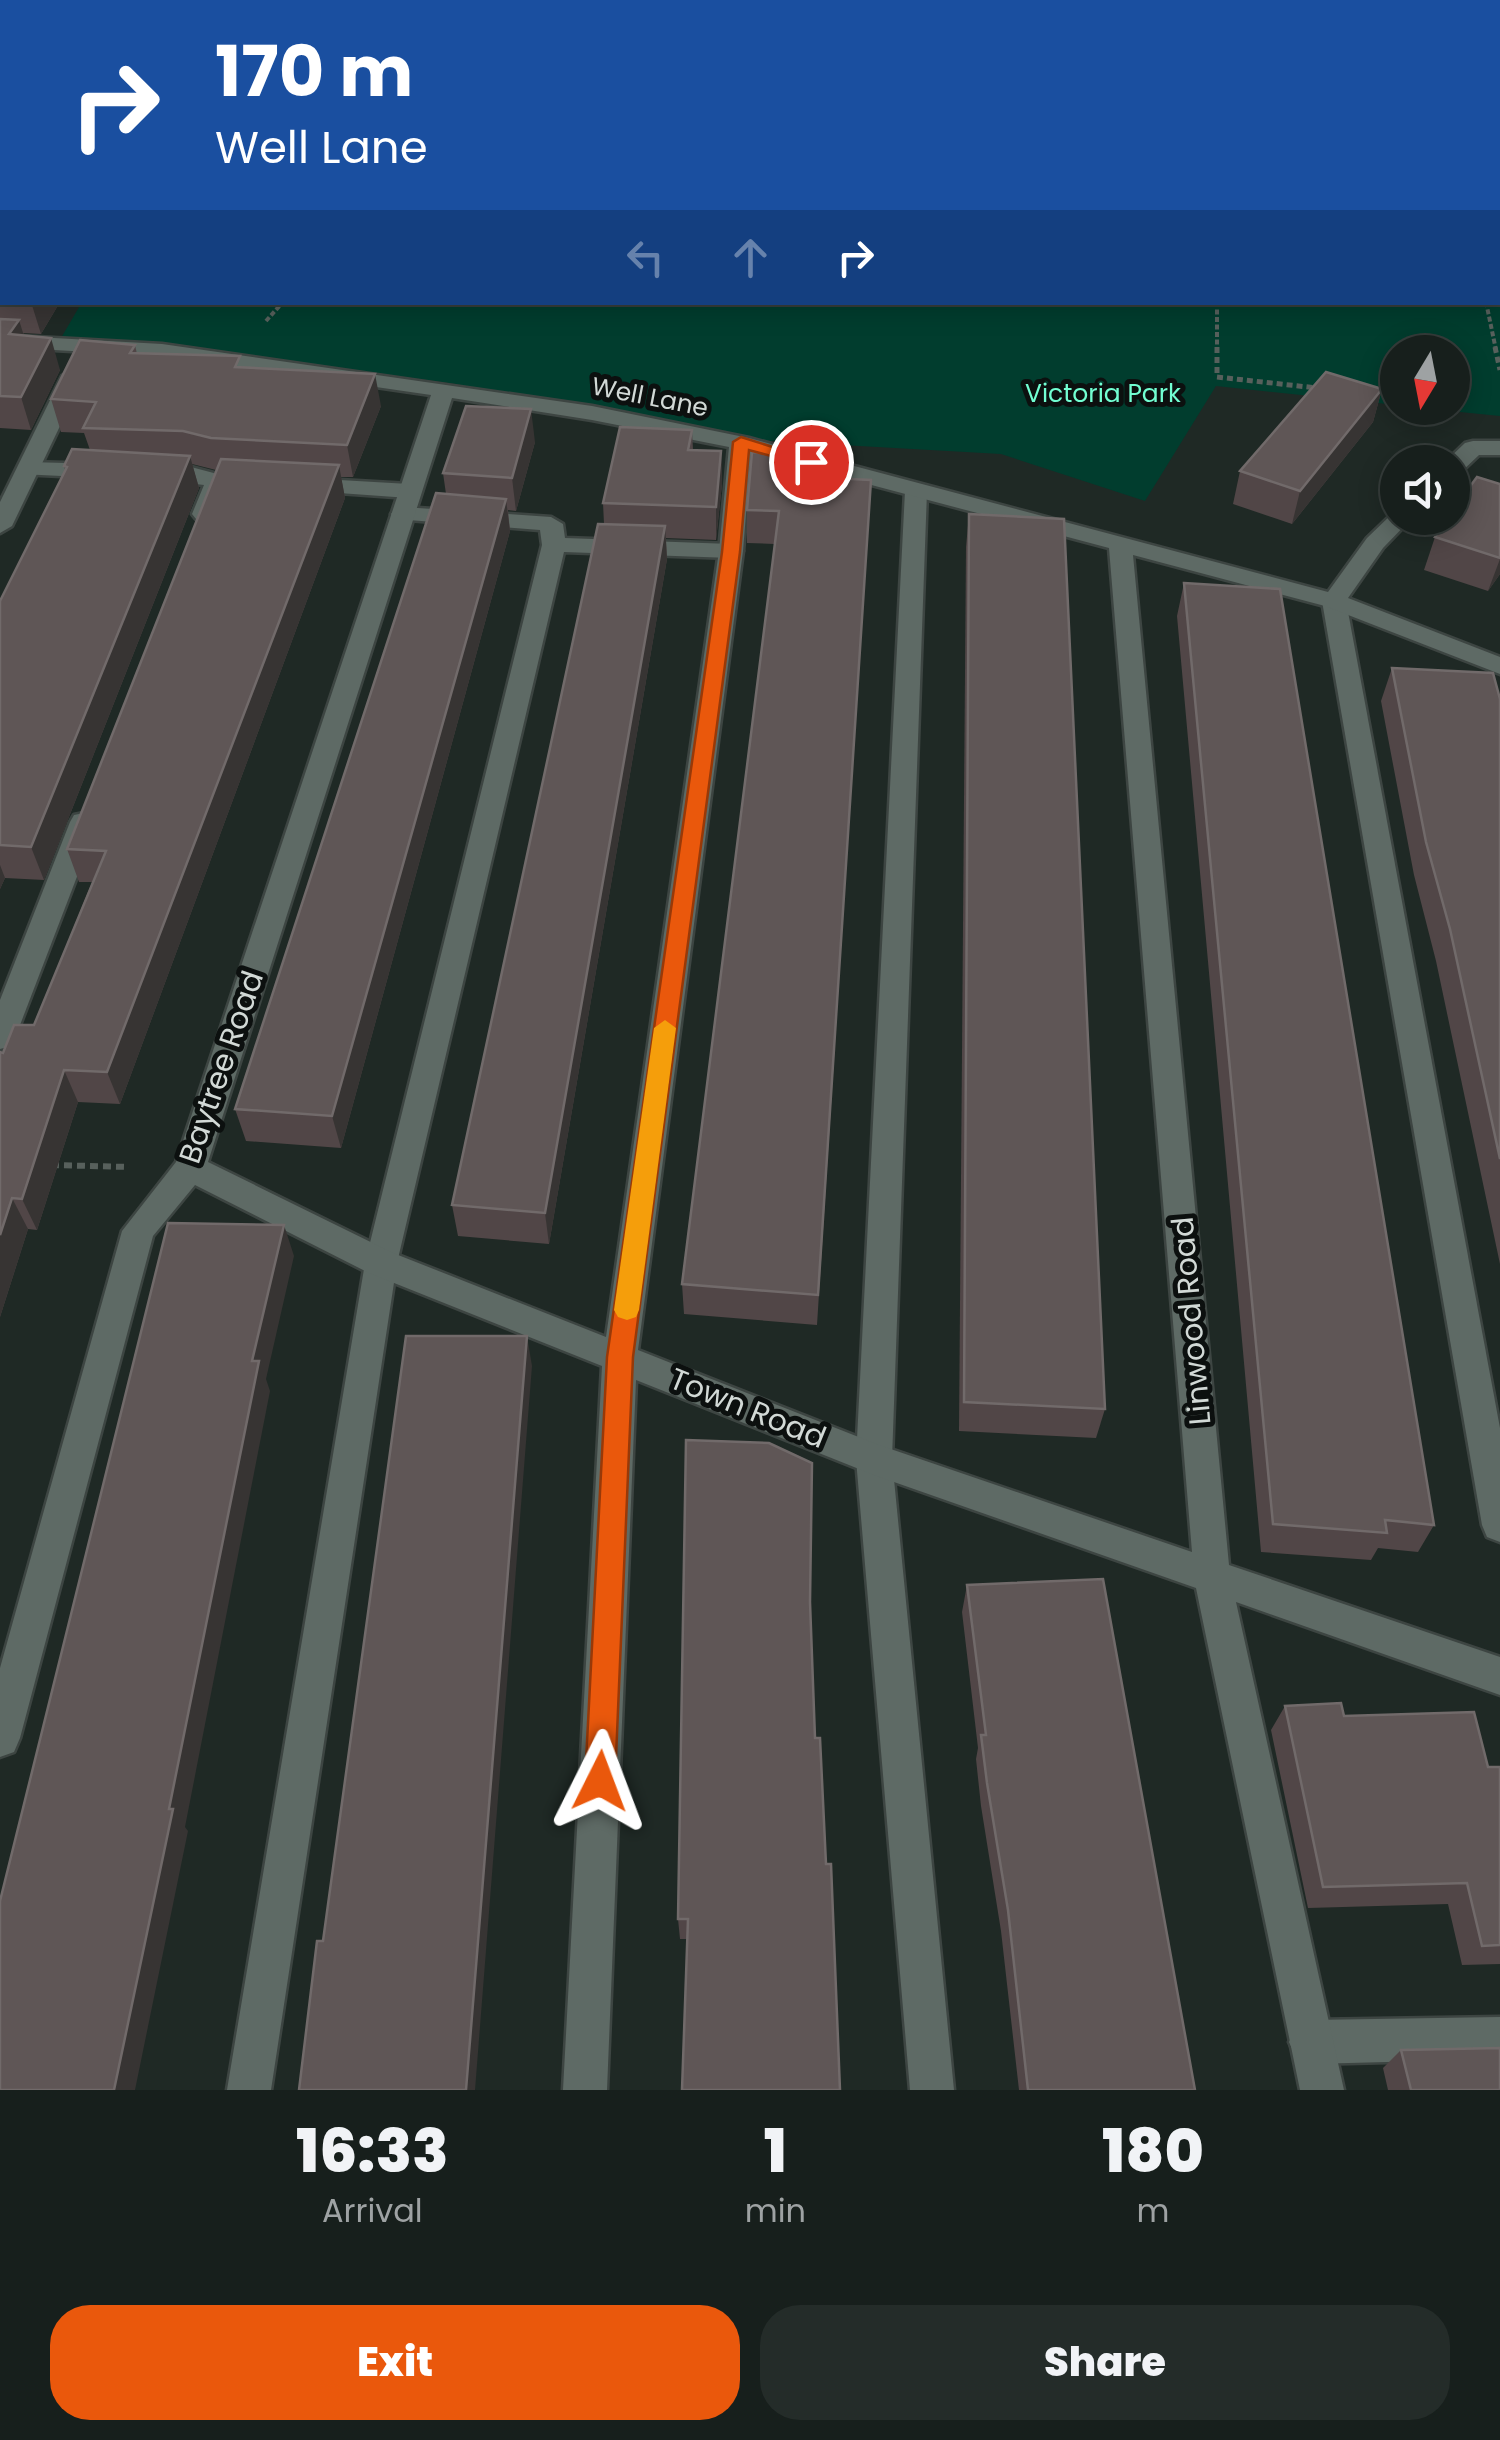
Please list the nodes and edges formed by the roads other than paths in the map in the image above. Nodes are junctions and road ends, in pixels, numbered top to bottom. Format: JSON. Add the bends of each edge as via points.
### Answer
{"nodes":[{"id":1,"x":0,"y":341,"type":"edge"},
{"id":2,"x":88,"y":346,"type":"junction"},
{"id":3,"x":444,"y":389,"type":"junction"},
{"id":4,"x":741,"y":442,"type":"junction"},
{"id":5,"x":1500,"y":448,"type":"edge"},
{"id":6,"x":1470,"y":451,"type":"edge"},
{"id":7,"x":28,"y":469,"type":"junction"},
{"id":8,"x":274,"y":484,"type":"edge"},
{"id":9,"x":916,"y":491,"type":"junction"},
{"id":10,"x":406,"y":502,"type":"junction"},
{"id":11,"x":0,"y":526,"type":"edge"},
{"id":12,"x":1383,"y":535,"type":"edge"},
{"id":13,"x":195,"y":536,"type":"edge"},
{"id":14,"x":1120,"y":543,"type":"junction"},
{"id":15,"x":554,"y":545,"type":"junction"},
{"id":16,"x":731,"y":552,"type":"junction"},
{"id":17,"x":1334,"y":601,"type":"junction"},
{"id":18,"x":1500,"y":666,"type":"edge"},
{"id":19,"x":94,"y":796,"type":"edge"},
{"id":20,"x":0,"y":1038,"type":"edge"},
{"id":21,"x":190,"y":1168,"type":"junction"},
{"id":22,"x":381,"y":1263,"type":"junction"},
{"id":23,"x":620,"y":1357,"type":"junction"},
{"id":24,"x":874,"y":1459,"type":"junction"},
{"id":25,"x":1500,"y":1525,"type":"edge"},
{"id":26,"x":1212,"y":1575,"type":"junction"},
{"id":27,"x":1500,"y":1676,"type":"edge"},
{"id":28,"x":0,"y":1738,"type":"edge"},
{"id":29,"x":1500,"y":2038,"type":"edge"},
{"id":30,"x":1311,"y":2042,"type":"junction"},
{"id":31,"x":249,"y":2090,"type":"edge"},
{"id":32,"x":585,"y":2090,"type":"edge"},
{"id":33,"x":932,"y":2090,"type":"edge"},
{"id":34,"x":1322,"y":2090,"type":"edge"}],
"edges":[{"from":1,"to":2,"type":"street","name":"Well Lane"},
{"from":2,"to":3,"type":"street","name":"Well Lane"},
{"from":2,"to":7,"type":"street"},
{"from":3,"to":4,"type":"street","name":"Well Lane"},
{"from":3,"to":10,"type":"street","name":"Baytree Road"},
{"from":4,"to":9,"type":"street","name":"Well Lane"},
{"from":4,"to":16,"type":"street"},
{"from":5,"to":6,"type":"street"},
{"from":7,"to":11,"type":"street"},
{"from":7,"to":13,"type":"street","via":[[226,481]]},
{"from":8,"to":10,"type":"street"},
{"from":9,"to":14,"type":"street","name":"Well Lane"},
{"from":9,"to":24,"type":"street"},
{"from":10,"to":15,"type":"street","via":[[551,524]]},
{"from":10,"to":21,"type":"street","name":"Baytree Road"},
{"from":12,"to":17,"type":"street"},
{"from":14,"to":17,"type":"street","name":"Well Lane"},
{"from":14,"to":26,"type":"street","name":"Linwood Road"},
{"from":15,"to":16,"type":"street"},
{"from":15,"to":22,"type":"street"},
{"from":16,"to":23,"type":"street"},
{"from":17,"to":18,"type":"street","name":"Well Lane"},
{"from":17,"to":25,"type":"street"},
{"from":19,"to":20,"type":"street"},
{"from":21,"to":22,"type":"street","name":"Town Road"},
{"from":21,"to":28,"type":"street","name":"Baytree Road","via":[[138,1231]]},
{"from":22,"to":23,"type":"street","name":"Town Road"},
{"from":22,"to":31,"type":"street"},
{"from":23,"to":24,"type":"street","name":"Town Road"},
{"from":23,"to":32,"type":"street"},
{"from":24,"to":26,"type":"street","name":"Town Road"},
{"from":24,"to":33,"type":"street"},
{"from":26,"to":27,"type":"street","name":"Town Road"},
{"from":26,"to":30,"type":"street","name":"Linwood Road"},
{"from":29,"to":30,"type":"street"},
{"from":30,"to":34,"type":"street","name":"Linwood Road"}]}
